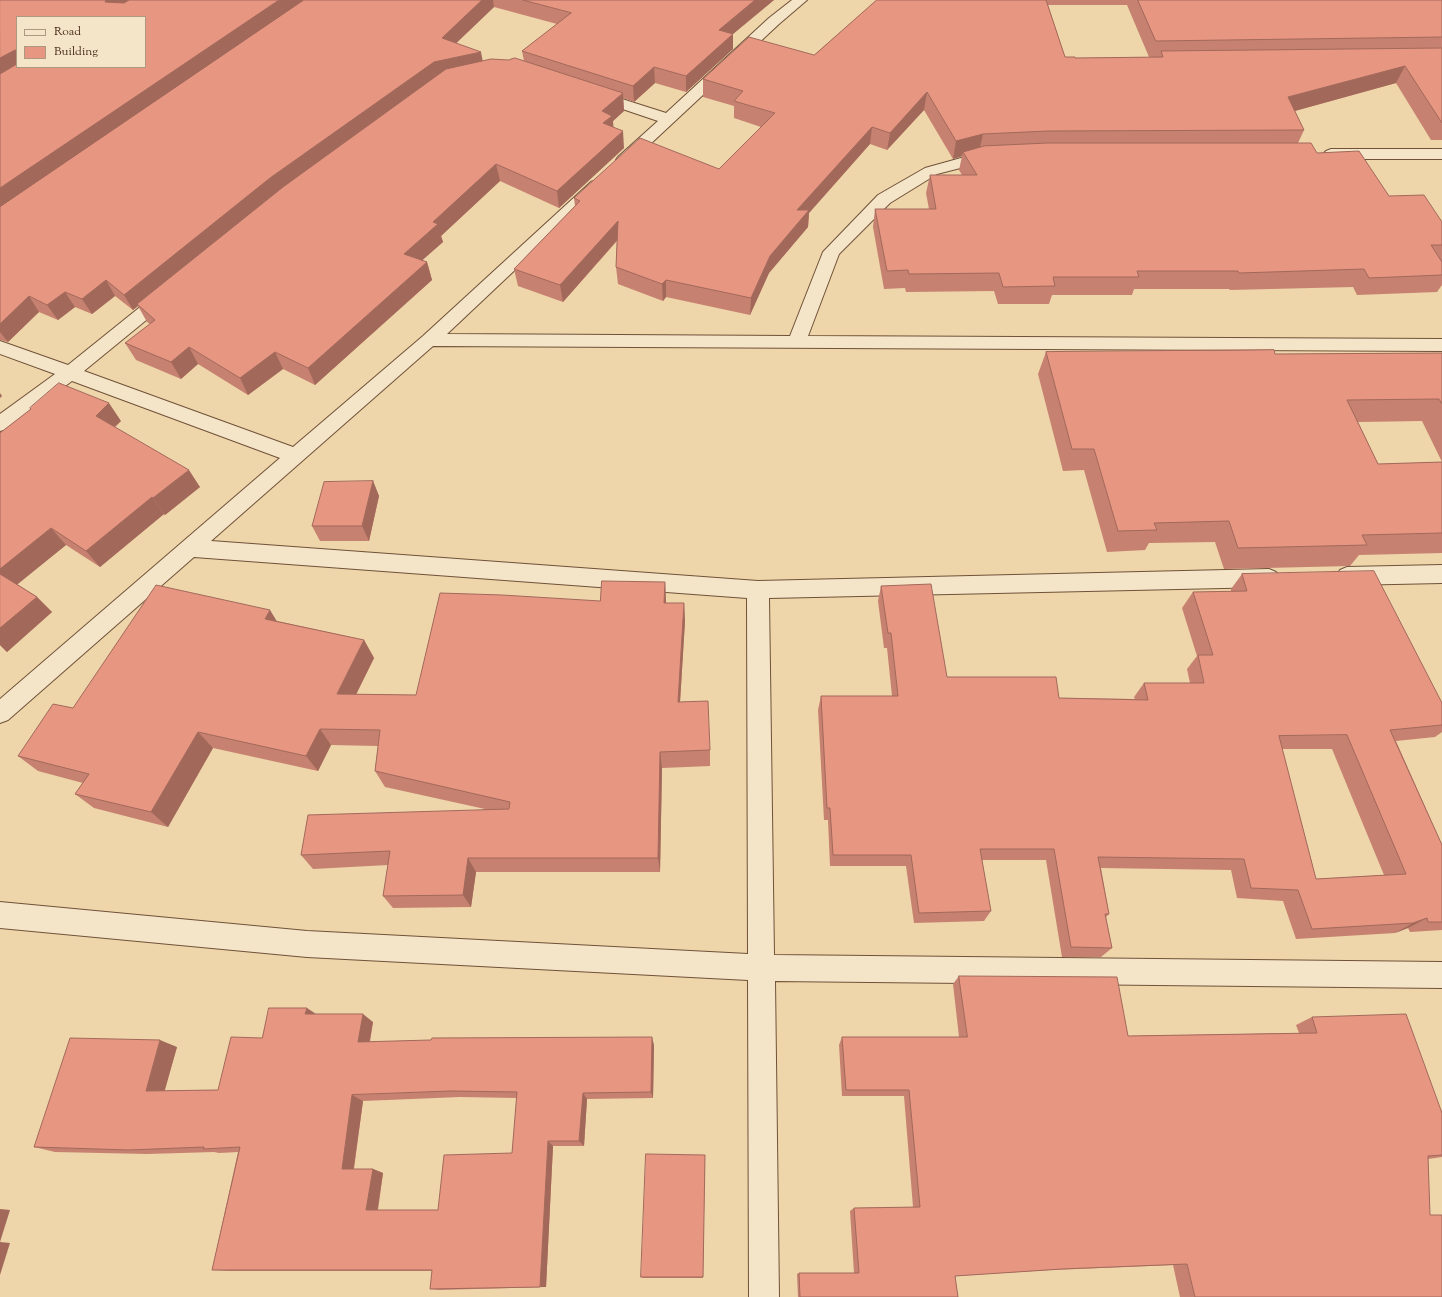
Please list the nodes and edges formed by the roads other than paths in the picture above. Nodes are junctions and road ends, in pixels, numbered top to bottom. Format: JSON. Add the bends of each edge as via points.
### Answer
{"nodes":[{"id":1,"x":800,"y":0,"type":"edge"},
{"id":2,"x":578,"y":90,"type":"edge"},
{"id":3,"x":668,"y":119,"type":"junction"},
{"id":4,"x":1314,"y":154,"type":"edge"},
{"id":5,"x":1442,"y":154,"type":"edge"},
{"id":6,"x":1003,"y":157,"type":"edge"},
{"id":7,"x":180,"y":284,"type":"edge"},
{"id":8,"x":429,"y":340,"type":"junction"},
{"id":9,"x":797,"y":342,"type":"junction"},
{"id":10,"x":1442,"y":345,"type":"edge"},
{"id":11,"x":0,"y":347,"type":"edge"},
{"id":12,"x":70,"y":373,"type":"junction"},
{"id":13,"x":0,"y":424,"type":"edge"},
{"id":14,"x":296,"y":456,"type":"junction"},
{"id":15,"x":189,"y":548,"type":"junction"},
{"id":16,"x":1442,"y":574,"type":"edge"},
{"id":17,"x":1331,"y":577,"type":"edge"},
{"id":18,"x":1291,"y":578,"type":"edge"},
{"id":19,"x":758,"y":590,"type":"junction"},
{"id":20,"x":0,"y":713,"type":"edge"},
{"id":21,"x":0,"y":915,"type":"edge"},
{"id":22,"x":762,"y":968,"type":"junction"},
{"id":23,"x":1442,"y":975,"type":"edge"},
{"id":24,"x":764,"y":1297,"type":"edge"}],
"edges":[{"from":1,"to":3,"type":"street"},
{"from":2,"to":3,"type":"street"},
{"from":3,"to":8,"type":"street"},
{"from":4,"to":5,"type":"street"},
{"from":6,"to":9,"type":"street","via":[[979,158],[931,171],[884,199],[832,252]]},
{"from":7,"to":12,"type":"street"},
{"from":8,"to":9,"type":"street"},
{"from":8,"to":14,"type":"street"},
{"from":9,"to":10,"type":"street"},
{"from":11,"to":12,"type":"street"},
{"from":12,"to":13,"type":"street"},
{"from":12,"to":14,"type":"street"},
{"from":14,"to":15,"type":"street"},
{"from":15,"to":19,"type":"street"},
{"from":15,"to":20,"type":"street"},
{"from":16,"to":17,"type":"street"},
{"from":18,"to":19,"type":"street"},
{"from":19,"to":22,"type":"street"},
{"from":21,"to":22,"type":"street","via":[[307,944]]},
{"from":22,"to":23,"type":"street"},
{"from":22,"to":24,"type":"street"}]}
